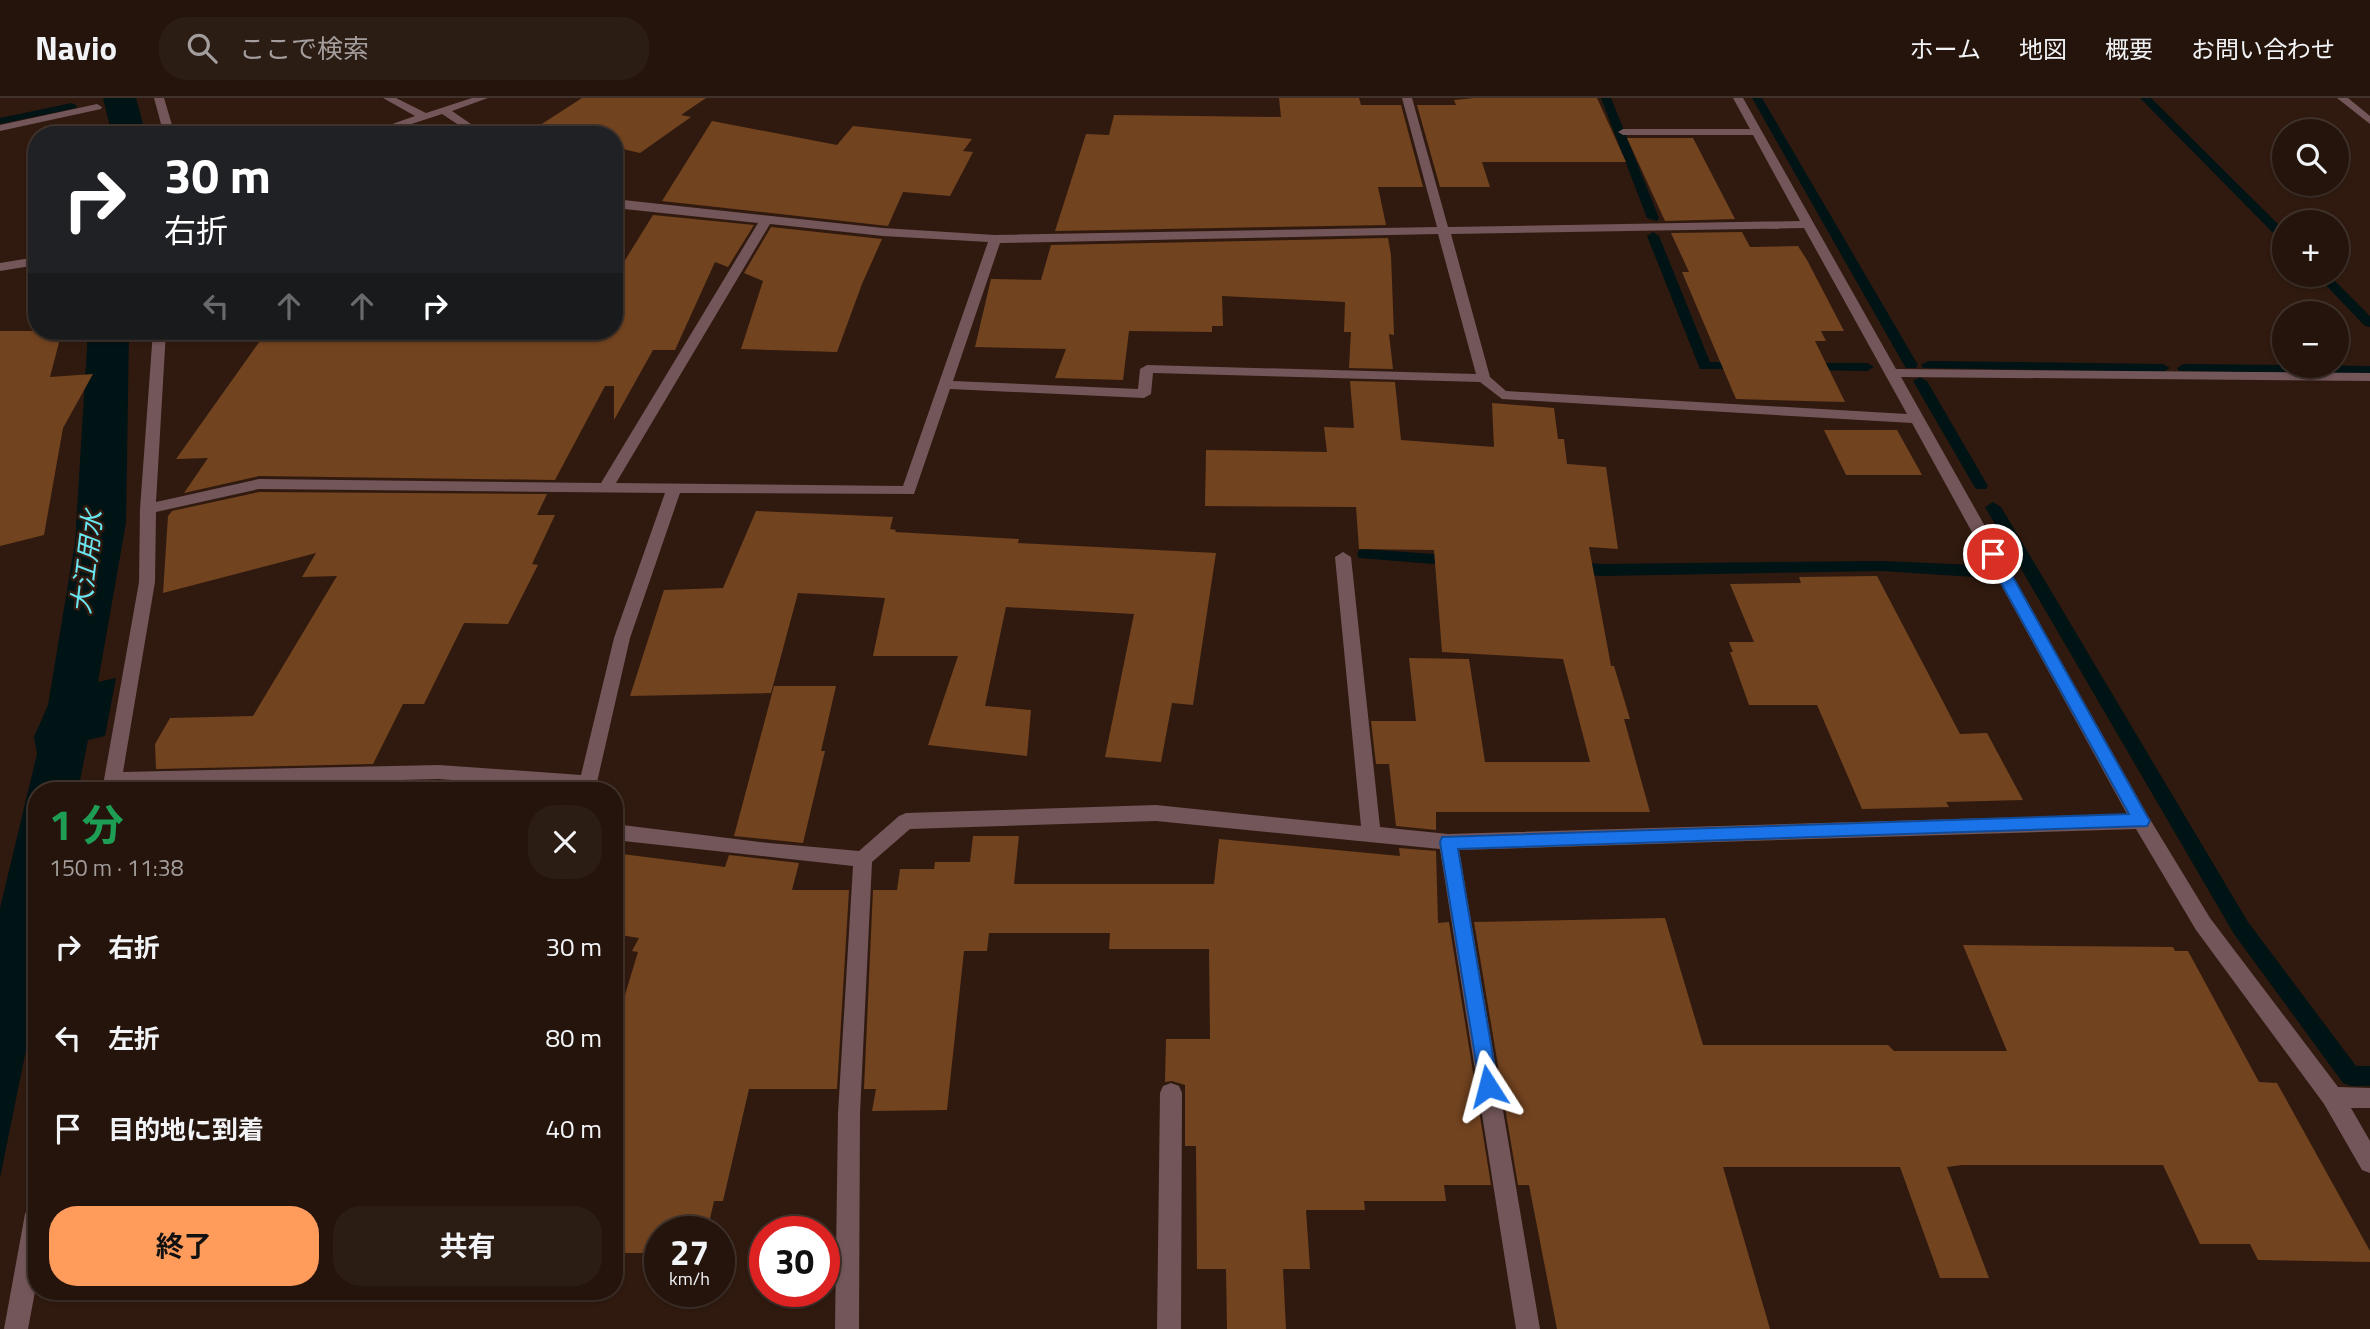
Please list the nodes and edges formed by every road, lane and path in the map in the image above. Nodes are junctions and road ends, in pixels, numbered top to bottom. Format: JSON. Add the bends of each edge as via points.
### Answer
{"nodes":[{"id":1,"x":159,"y":98,"type":"edge"},
{"id":2,"x":388,"y":98,"type":"edge"},
{"id":3,"x":484,"y":98,"type":"edge"},
{"id":4,"x":1407,"y":98,"type":"edge"},
{"id":5,"x":1738,"y":98,"type":"edge"},
{"id":6,"x":2342,"y":98,"type":"edge"},
{"id":7,"x":97,"y":107,"type":"dead end"},
{"id":8,"x":443,"y":110,"type":"junction"},
{"id":9,"x":424,"y":116,"type":"junction"},
{"id":10,"x":2370,"y":121,"type":"edge"},
{"id":11,"x":167,"y":126,"type":"edge"},
{"id":12,"x":393,"y":126,"type":"edge"},
{"id":13,"x":467,"y":126,"type":"edge"},
{"id":14,"x":0,"y":128,"type":"edge"},
{"id":15,"x":1623,"y":132,"type":"dead end"},
{"id":16,"x":1757,"y":132,"type":"junction"},
{"id":17,"x":623,"y":203,"type":"edge"},
{"id":18,"x":766,"y":220,"type":"junction"},
{"id":19,"x":1810,"y":224,"type":"junction"},
{"id":20,"x":1443,"y":231,"type":"junction"},
{"id":21,"x":995,"y":239,"type":"junction"},
{"id":22,"x":28,"y":262,"type":"edge"},
{"id":23,"x":0,"y":267,"type":"edge"},
{"id":24,"x":158,"y":340,"type":"edge"},
{"id":25,"x":1892,"y":373,"type":"junction"},
{"id":26,"x":2370,"y":377,"type":"edge"},
{"id":27,"x":1484,"y":378,"type":"junction"},
{"id":28,"x":945,"y":386,"type":"junction"},
{"id":29,"x":1918,"y":419,"type":"junction"},
{"id":30,"x":606,"y":488,"type":"junction"},
{"id":31,"x":674,"y":488,"type":"junction"},
{"id":32,"x":148,"y":509,"type":"junction"},
{"id":33,"x":1343,"y":557,"type":"dead end"},
{"id":34,"x":113,"y":782,"type":"edge"},
{"id":35,"x":205,"y":782,"type":"edge"},
{"id":36,"x":538,"y":782,"type":"edge"},
{"id":37,"x":588,"y":782,"type":"edge"},
{"id":38,"x":2141,"y":821,"type":"junction"},
{"id":39,"x":623,"y":833,"type":"edge"},
{"id":40,"x":1371,"y":834,"type":"junction"},
{"id":41,"x":1448,"y":842,"type":"junction"},
{"id":42,"x":863,"y":859,"type":"junction"},
{"id":43,"x":1171,"y":1093,"type":"dead end"},
{"id":44,"x":2332,"y":1097,"type":"junction"},
{"id":45,"x":2370,"y":1098,"type":"edge"},
{"id":46,"x":2370,"y":1163,"type":"edge"},
{"id":47,"x":28,"y":1263,"type":"edge"},
{"id":48,"x":16,"y":1329,"type":"edge"},
{"id":49,"x":847,"y":1329,"type":"edge"},
{"id":50,"x":1169,"y":1329,"type":"edge"},
{"id":51,"x":1528,"y":1329,"type":"edge"}],
"edges":[{"from":1,"to":11,"type":"street"},
{"from":2,"to":9,"type":"street"},
{"from":3,"to":8,"type":"street"},
{"from":4,"to":20,"type":"street"},
{"from":5,"to":16,"type":"street"},
{"from":6,"to":10,"type":"street"},
{"from":7,"to":14,"type":"street"},
{"from":8,"to":9,"type":"street"},
{"from":8,"to":13,"type":"street"},
{"from":9,"to":12,"type":"street"},
{"from":15,"to":16,"type":"street"},
{"from":16,"to":19,"type":"street"},
{"from":17,"to":18,"type":"street"},
{"from":18,"to":21,"type":"street"},
{"from":18,"to":30,"type":"street"},
{"from":19,"to":20,"type":"street"},
{"from":19,"to":25,"type":"street"},
{"from":20,"to":21,"type":"street"},
{"from":20,"to":27,"type":"street"},
{"from":21,"to":28,"type":"street"},
{"from":22,"to":23,"type":"street"},
{"from":24,"to":32,"type":"street"},
{"from":25,"to":26,"type":"street"},
{"from":25,"to":29,"type":"street"},
{"from":27,"to":28,"type":"street","via":[[1147,369],[1144,394]]},
{"from":27,"to":29,"type":"street","via":[[1502,395]]},
{"from":28,"to":31,"type":"street","via":[[909,491]]},
{"from":29,"to":38,"type":"street"},
{"from":30,"to":31,"type":"street"},
{"from":30,"to":32,"type":"street","via":[[258,484]]},
{"from":31,"to":37,"type":"street","via":[[622,638]]},
{"from":32,"to":34,"type":"street","via":[[147,582]]},
{"from":33,"to":40,"type":"street"},
{"from":35,"to":36,"type":"street","via":[[439,772]]},
{"from":38,"to":41,"type":"street"},
{"from":38,"to":44,"type":"street","via":[[2203,924]]},
{"from":39,"to":42,"type":"street"},
{"from":40,"to":41,"type":"street"},
{"from":40,"to":42,"type":"street","via":[[1156,813],[906,821]]},
{"from":41,"to":51,"type":"street"},
{"from":42,"to":49,"type":"street","via":[[849,1113]]},
{"from":43,"to":50,"type":"street"},
{"from":44,"to":45,"type":"street"},
{"from":44,"to":46,"type":"street"},
{"from":47,"to":48,"type":"street"}]}
